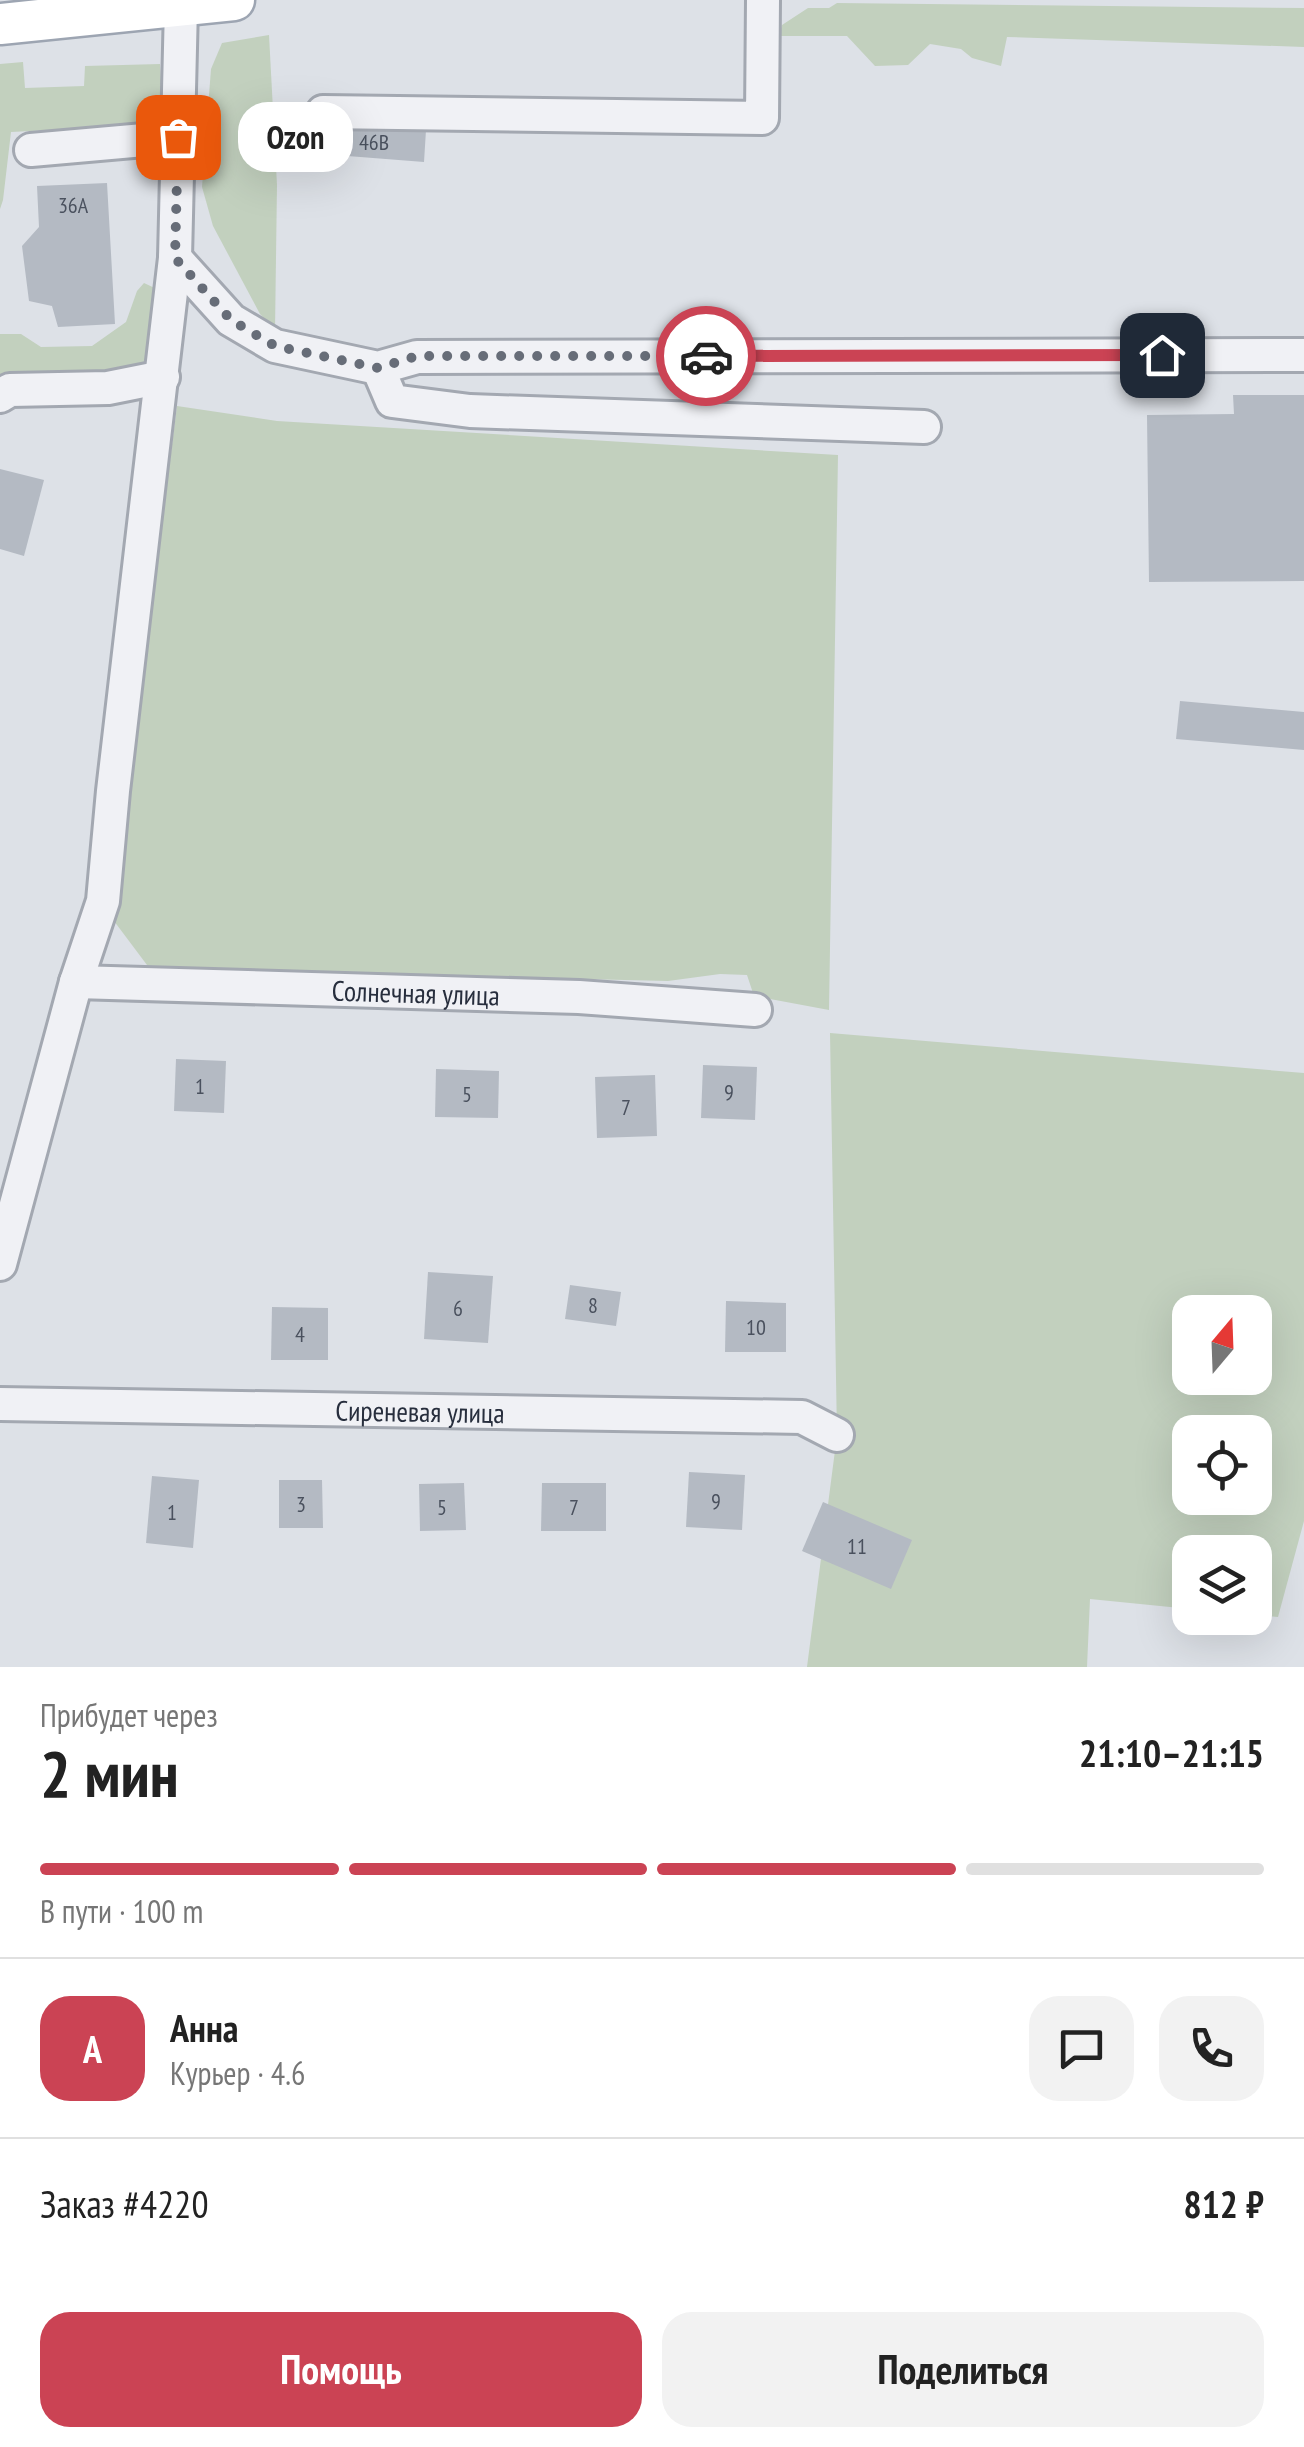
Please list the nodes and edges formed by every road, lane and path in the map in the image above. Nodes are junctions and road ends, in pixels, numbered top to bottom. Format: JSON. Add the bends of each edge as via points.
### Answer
{"nodes":[{"id":1,"x":234,"y":0,"type":"edge"},
{"id":2,"x":764,"y":0,"type":"edge"},
{"id":3,"x":180,"y":6,"type":"junction"},
{"id":4,"x":0,"y":24,"type":"edge"},
{"id":5,"x":323,"y":112,"type":"dead end"},
{"id":6,"x":178,"y":137,"type":"junction"},
{"id":7,"x":31,"y":150,"type":"dead end"},
{"id":8,"x":175,"y":258,"type":"junction"},
{"id":9,"x":1304,"y":355,"type":"edge"},
{"id":10,"x":378,"y":368,"type":"junction"},
{"id":11,"x":162,"y":376,"type":"junction"},
{"id":12,"x":0,"y":396,"type":"edge"},
{"id":13,"x":924,"y":427,"type":"dead end"},
{"id":14,"x":76,"y":982,"type":"junction"},
{"id":15,"x":755,"y":1010,"type":"dead end"},
{"id":16,"x":0,"y":1264,"type":"edge"},
{"id":17,"x":0,"y":1404,"type":"edge"},
{"id":18,"x":837,"y":1435,"type":"dead end"}],
"edges":[{"from":1,"to":3,"type":"main road"},
{"from":2,"to":5,"type":"street","via":[[762,118]]},
{"from":3,"to":4,"type":"main road"},
{"from":3,"to":6,"type":"street"},
{"from":6,"to":7,"type":"street"},
{"from":6,"to":8,"type":"street"},
{"from":8,"to":10,"type":"street","via":[[231,320],[275,346]]},
{"from":8,"to":11,"type":"street"},
{"from":9,"to":10,"type":"street","via":[[417,356]]},
{"from":10,"to":13,"type":"street","via":[[392,401],[470,410]]},
{"from":11,"to":12,"type":"street","via":[[108,388],[10,390]]},
{"from":11,"to":14,"type":"street","via":[[103,900]]},
{"from":14,"to":15,"type":"street","name":"Солнечная улица","via":[[579,997]]},
{"from":14,"to":16,"type":"street"},
{"from":17,"to":18,"type":"street","name":"Сиреневая улица","via":[[802,1417]]}]}
